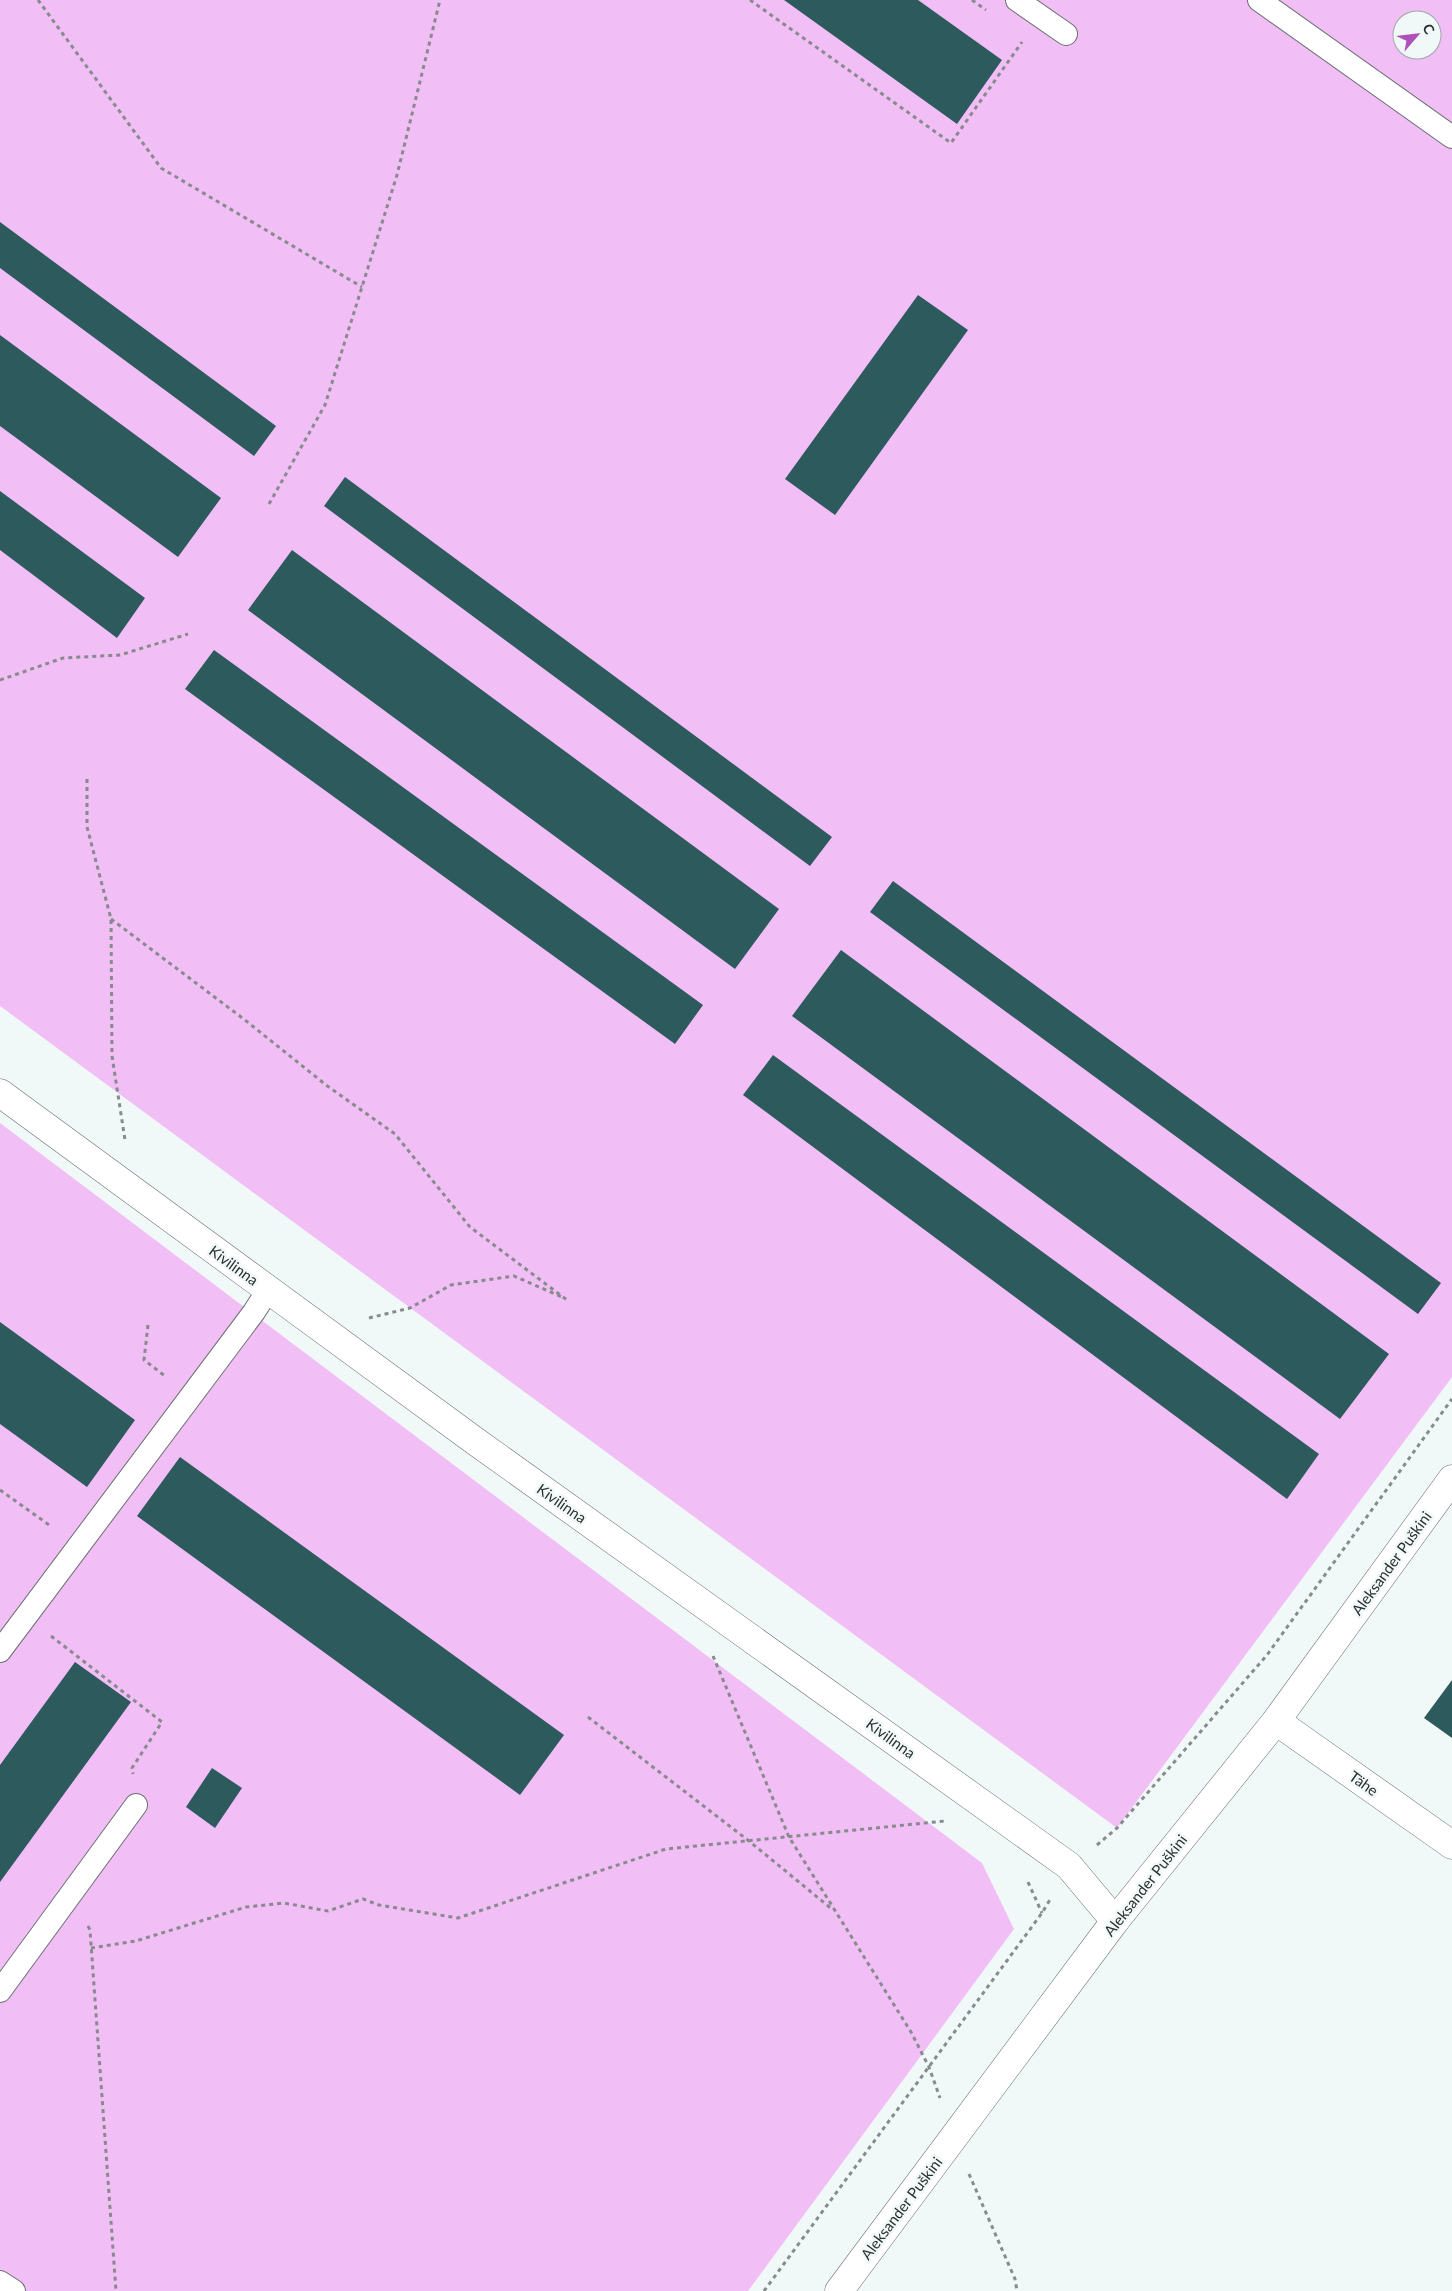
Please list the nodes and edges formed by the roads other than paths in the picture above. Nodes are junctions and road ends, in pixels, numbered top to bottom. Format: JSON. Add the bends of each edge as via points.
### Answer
{"nodes":[{"id":1,"x":1017,"y":0,"type":"edge"},
{"id":2,"x":1259,"y":0,"type":"edge"},
{"id":3,"x":1066,"y":34,"type":"dead end"},
{"id":4,"x":1452,"y":138,"type":"edge"},
{"id":5,"x":0,"y":1093,"type":"edge"},
{"id":6,"x":268,"y":1290,"type":"junction"},
{"id":7,"x":1452,"y":1479,"type":"edge"},
{"id":8,"x":0,"y":1651,"type":"edge"},
{"id":9,"x":1276,"y":1720,"type":"junction"},
{"id":10,"x":136,"y":1805,"type":"road end"},
{"id":11,"x":1452,"y":1845,"type":"edge"},
{"id":12,"x":1115,"y":1921,"type":"junction"},
{"id":13,"x":0,"y":1990,"type":"edge"},
{"id":14,"x":0,"y":2282,"type":"edge"},
{"id":15,"x":14,"y":2291,"type":"edge"},
{"id":16,"x":839,"y":2291,"type":"edge"}],
"edges":[{"from":1,"to":3,"type":"lane"},
{"from":2,"to":4,"type":"lane"},
{"from":5,"to":6,"type":"street","name":"Kivilinna"},
{"from":6,"to":8,"type":"lane"},
{"from":6,"to":12,"type":"street","name":"Kivilinna","via":[[1070,1866]]},
{"from":7,"to":9,"type":"street","name":"Aleksander Puškini"},
{"from":9,"to":11,"type":"street","name":"Tähe"},
{"from":9,"to":12,"type":"street","name":"Aleksander Puškini"},
{"from":10,"to":13,"type":"lane"},
{"from":12,"to":16,"type":"street","name":"Aleksander Puškini"},
{"from":14,"to":15,"type":"lane"}]}
